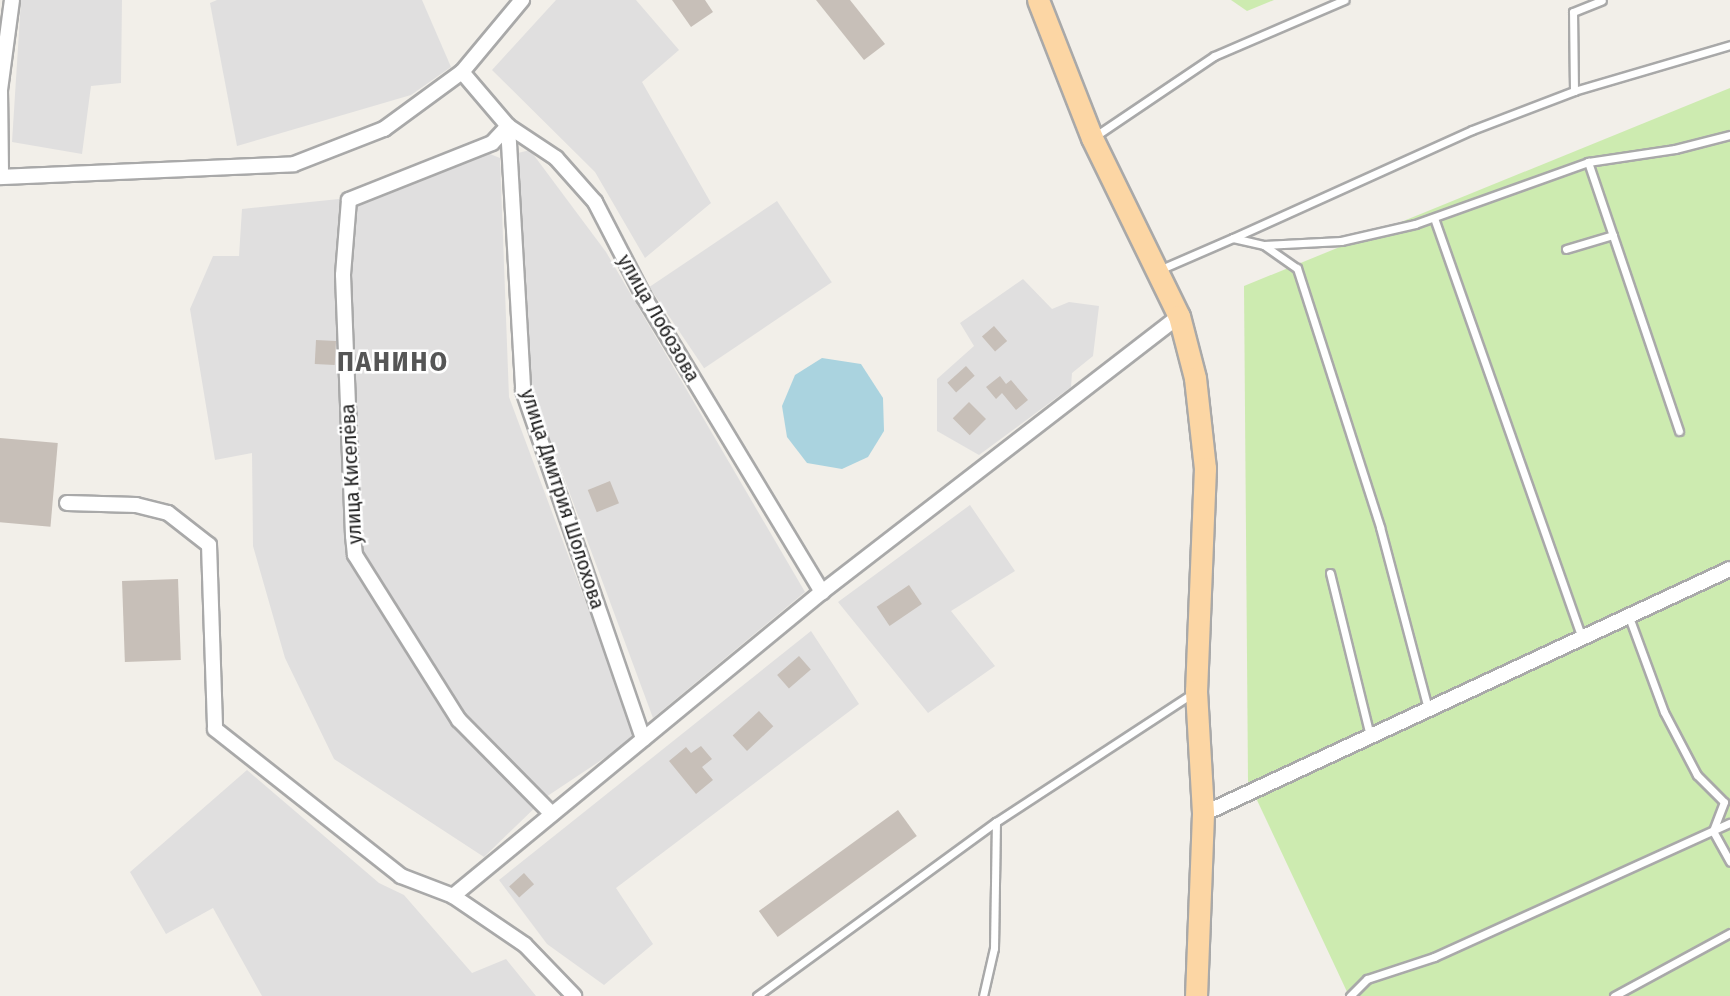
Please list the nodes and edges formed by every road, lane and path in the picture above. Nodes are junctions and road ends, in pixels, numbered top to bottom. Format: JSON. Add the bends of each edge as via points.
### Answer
{"nodes":[{"id":1,"x":12,"y":0,"type":"edge"},
{"id":2,"x":522,"y":0,"type":"edge"},
{"id":3,"x":1038,"y":0,"type":"edge"},
{"id":4,"x":1344,"y":0,"type":"edge"},
{"id":5,"x":1602,"y":0,"type":"edge"},
{"id":6,"x":1730,"y":46,"type":"edge"},
{"id":7,"x":462,"y":72,"type":"junction"},
{"id":8,"x":1574,"y":91,"type":"junction"},
{"id":9,"x":508,"y":126,"type":"junction"},
{"id":10,"x":1730,"y":135,"type":"edge"},
{"id":11,"x":1092,"y":138,"type":"junction"},
{"id":12,"x":1588,"y":162,"type":"junction"},
{"id":13,"x":1434,"y":218,"type":"junction"},
{"id":14,"x":1612,"y":235,"type":"junction"},
{"id":15,"x":1233,"y":238,"type":"junction"},
{"id":16,"x":1264,"y":245,"type":"junction"},
{"id":17,"x":1566,"y":249,"type":"dead end"},
{"id":18,"x":1159,"y":271,"type":"junction"},
{"id":19,"x":1179,"y":316,"type":"junction"},
{"id":20,"x":1679,"y":431,"type":"dead end"},
{"id":21,"x":67,"y":503,"type":"dead end"},
{"id":22,"x":1730,"y":569,"type":"edge"},
{"id":23,"x":1330,"y":573,"type":"dead end"},
{"id":24,"x":822,"y":592,"type":"junction"},
{"id":25,"x":1629,"y":616,"type":"junction"},
{"id":26,"x":1581,"y":638,"type":"junction"},
{"id":27,"x":1196,"y":691,"type":"junction"},
{"id":28,"x":1428,"y":709,"type":"junction"},
{"id":29,"x":1370,"y":736,"type":"junction"},
{"id":30,"x":643,"y":739,"type":"junction"},
{"id":31,"x":552,"y":814,"type":"junction"},
{"id":32,"x":1203,"y":814,"type":"junction"},
{"id":33,"x":996,"y":822,"type":"junction"},
{"id":34,"x":1730,"y":823,"type":"edge"},
{"id":35,"x":1713,"y":831,"type":"junction"},
{"id":36,"x":1730,"y":862,"type":"edge"},
{"id":37,"x":453,"y":896,"type":"junction"},
{"id":38,"x":1730,"y":933,"type":"edge"},
{"id":39,"x":575,"y":996,"type":"edge"},
{"id":40,"x":757,"y":996,"type":"edge"},
{"id":41,"x":983,"y":996,"type":"edge"},
{"id":42,"x":1196,"y":996,"type":"edge"},
{"id":43,"x":1350,"y":996,"type":"edge"},
{"id":44,"x":1614,"y":996,"type":"edge"}],
"edges":[{"from":1,"to":7,"type":"street","via":[[0,90],[1,177],[294,164],[384,129]]},
{"from":2,"to":7,"type":"street"},
{"from":3,"to":11,"type":"main road"},
{"from":4,"to":11,"type":"lane","via":[[1214,57]]},
{"from":5,"to":8,"type":"lane","via":[[1573,12]]},
{"from":6,"to":8,"type":"lane"},
{"from":7,"to":9,"type":"street","name":"улица Лобозова"},
{"from":8,"to":15,"type":"lane","via":[[1472,130]]},
{"from":9,"to":24,"type":"street","name":"улица Лобозова","via":[[556,158],[595,202],[644,297]]},
{"from":9,"to":30,"type":"street","name":"улица Дмитрия Шолохова","via":[[523,390]]},
{"from":9,"to":31,"type":"street","name":"улица Киселёва","via":[[492,143],[349,200],[343,275],[353,536],[355,555],[459,720]]},
{"from":10,"to":12,"type":"lane"},
{"from":11,"to":18,"type":"main road"},
{"from":12,"to":13,"type":"lane"},
{"from":12,"to":14,"type":"lane"},
{"from":13,"to":16,"type":"lane","via":[[1341,241]]},
{"from":13,"to":26,"type":"lane"},
{"from":14,"to":17,"type":"lane"},
{"from":14,"to":20,"type":"lane"},
{"from":15,"to":16,"type":"lane"},
{"from":15,"to":18,"type":"lane"},
{"from":16,"to":28,"type":"lane","via":[[1297,268],[1380,527]]},
{"from":18,"to":19,"type":"main road"},
{"from":19,"to":24,"type":"street"},
{"from":19,"to":27,"type":"main road","via":[[1195,378],[1205,468]]},
{"from":21,"to":37,"type":"street","via":[[136,505],[168,513],[209,545],[215,729],[401,876]]},
{"from":22,"to":25,"type":"street"},
{"from":23,"to":29,"type":"lane"},
{"from":24,"to":30,"type":"street"},
{"from":25,"to":26,"type":"street"},
{"from":25,"to":35,"type":"lane","via":[[1664,712],[1697,775],[1724,802]]},
{"from":26,"to":28,"type":"street"},
{"from":27,"to":32,"type":"main road"},
{"from":27,"to":33,"type":"lane"},
{"from":28,"to":29,"type":"street"},
{"from":29,"to":32,"type":"street"},
{"from":30,"to":31,"type":"street"},
{"from":31,"to":37,"type":"street"},
{"from":32,"to":42,"type":"main road"},
{"from":33,"to":40,"type":"lane"},
{"from":33,"to":41,"type":"lane","via":[[994,948]]},
{"from":34,"to":35,"type":"lane"},
{"from":35,"to":36,"type":"lane"},
{"from":35,"to":43,"type":"lane","via":[[1434,957],[1367,979]]},
{"from":37,"to":39,"type":"street","via":[[525,945]]},
{"from":38,"to":44,"type":"lane"}]}
